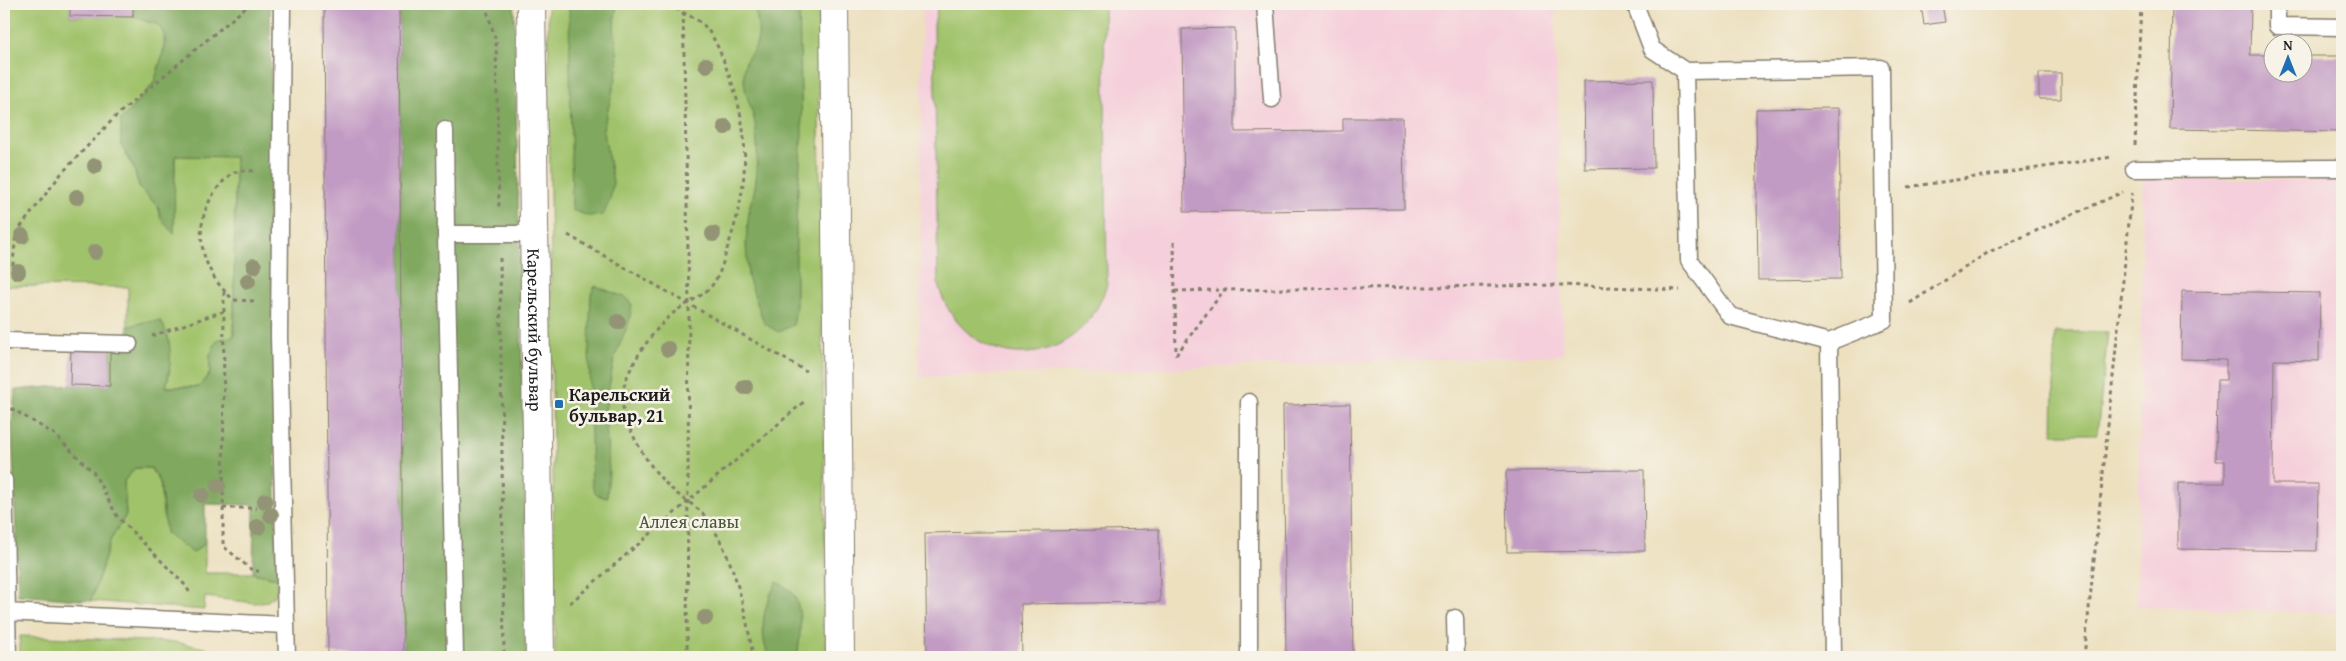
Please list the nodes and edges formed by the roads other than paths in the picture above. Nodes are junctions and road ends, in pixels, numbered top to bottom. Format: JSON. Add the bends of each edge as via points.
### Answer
{"nodes":[{"id":1,"x":282,"y":4,"type":"edge"},
{"id":2,"x":531,"y":4,"type":"edge"},
{"id":3,"x":834,"y":4,"type":"edge"},
{"id":4,"x":1265,"y":4,"type":"edge"},
{"id":5,"x":1635,"y":4,"type":"edge"},
{"id":6,"x":2277,"y":4,"type":"edge"},
{"id":7,"x":2342,"y":26,"type":"edge"},
{"id":8,"x":1685,"y":71,"type":"junction"},
{"id":9,"x":1272,"y":99,"type":"dead end"},
{"id":10,"x":445,"y":130,"type":"dead end"},
{"id":11,"x":2134,"y":162,"type":"road end"},
{"id":12,"x":2342,"y":168,"type":"edge"},
{"id":13,"x":446,"y":234,"type":"junction"},
{"id":14,"x":535,"y":234,"type":"junction"},
{"id":15,"x":4,"y":342,"type":"edge"},
{"id":16,"x":1829,"y":342,"type":"junction"},
{"id":17,"x":129,"y":344,"type":"road end"},
{"id":18,"x":1249,"y":402,"type":"dead end"},
{"id":19,"x":4,"y":480,"type":"edge"},
{"id":20,"x":6,"y":612,"type":"edge"},
{"id":21,"x":1455,"y":618,"type":"dead end"},
{"id":22,"x":286,"y":625,"type":"junction"},
{"id":23,"x":8,"y":657,"type":"edge"},
{"id":24,"x":287,"y":657,"type":"edge"},
{"id":25,"x":455,"y":657,"type":"edge"},
{"id":26,"x":540,"y":657,"type":"edge"},
{"id":27,"x":840,"y":657,"type":"edge"},
{"id":28,"x":1250,"y":657,"type":"edge"},
{"id":29,"x":1456,"y":657,"type":"edge"},
{"id":30,"x":1832,"y":657,"type":"edge"}],
"edges":[{"from":1,"to":22,"type":"lane","via":[[279,336]]},
{"from":2,"to":14,"type":"street","name":"Карельский бульвар"},
{"from":3,"to":27,"type":"street"},
{"from":4,"to":9,"type":"lane"},
{"from":5,"to":8,"type":"lane","via":[[1652,49]]},
{"from":6,"to":7,"type":"lane","via":[[2277,26]]},
{"from":8,"to":16,"type":"lane","via":[[1689,260],[1730,316]]},
{"from":8,"to":16,"type":"lane","via":[[1881,68],[1884,320]]},
{"from":10,"to":13,"type":"lane"},
{"from":11,"to":12,"type":"lane"},
{"from":13,"to":14,"type":"lane"},
{"from":13,"to":25,"type":"lane"},
{"from":14,"to":26,"type":"street","name":"Карельский бульвар"},
{"from":15,"to":17,"type":"lane"},
{"from":16,"to":30,"type":"lane"},
{"from":18,"to":28,"type":"lane"},
{"from":19,"to":20,"type":"lane"},
{"from":20,"to":22,"type":"lane"},
{"from":20,"to":23,"type":"lane"},
{"from":21,"to":29,"type":"lane"},
{"from":22,"to":24,"type":"lane"}]}
